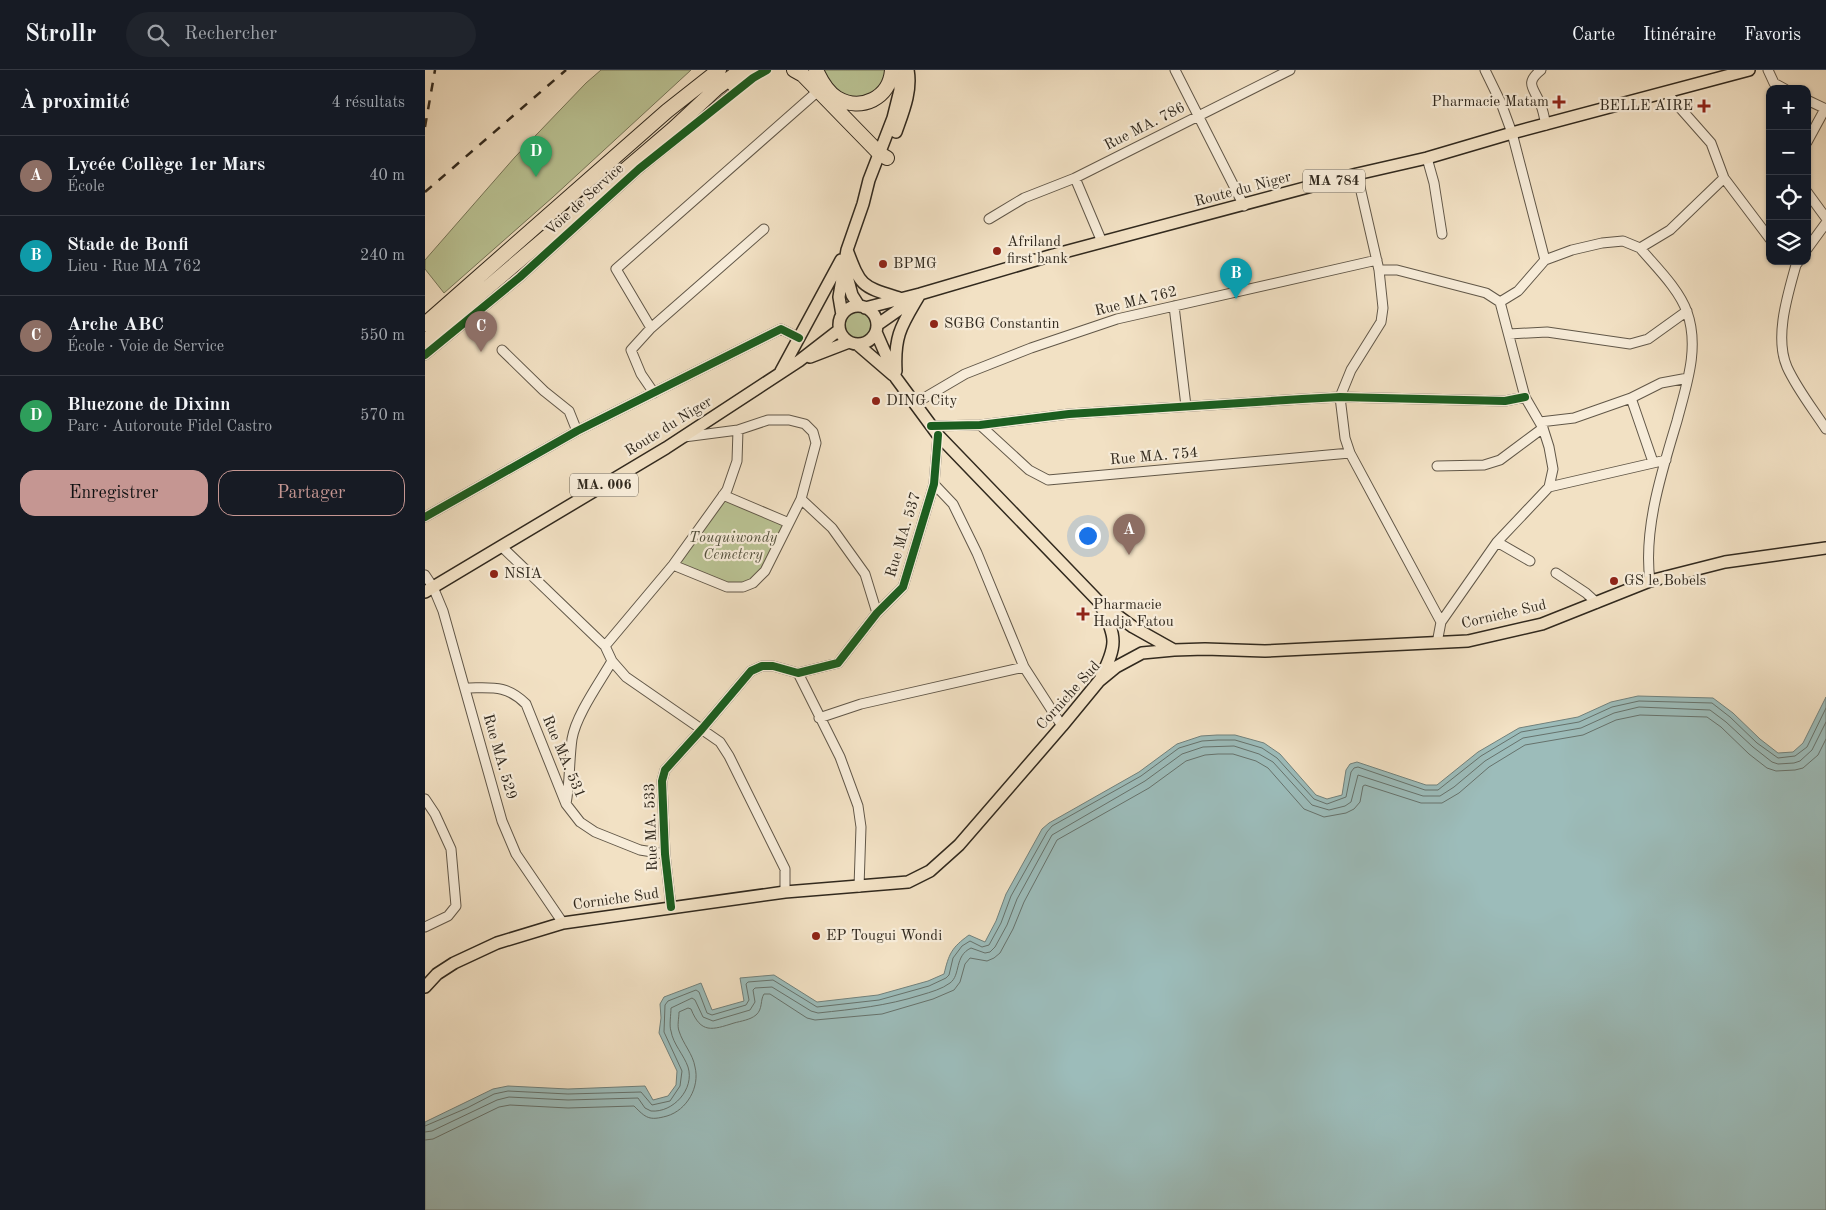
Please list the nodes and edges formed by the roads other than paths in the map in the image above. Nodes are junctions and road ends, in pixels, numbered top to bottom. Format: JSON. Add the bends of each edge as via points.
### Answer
{"nodes":[{"id":1,"x":703,"y":70,"type":"edge"},
{"id":2,"x":719,"y":70,"type":"edge"},
{"id":3,"x":741,"y":70,"type":"edge"},
{"id":4,"x":758,"y":70,"type":"edge"},
{"id":5,"x":767,"y":70,"type":"edge"},
{"id":6,"x":794,"y":70,"type":"edge"},
{"id":7,"x":816,"y":70,"type":"edge"},
{"id":8,"x":892,"y":70,"type":"edge"},
{"id":9,"x":899,"y":70,"type":"edge"},
{"id":10,"x":908,"y":70,"type":"edge"},
{"id":11,"x":1175,"y":70,"type":"edge"},
{"id":12,"x":1290,"y":70,"type":"edge"},
{"id":13,"x":1485,"y":70,"type":"edge"},
{"id":14,"x":1541,"y":70,"type":"edge"},
{"id":15,"x":1749,"y":70,"type":"edge"},
{"id":16,"x":1768,"y":70,"type":"edge"},
{"id":17,"x":1778,"y":85,"type":"edge"},
{"id":18,"x":818,"y":91,"type":"junction"},
{"id":19,"x":1666,"y":92,"type":"junction"},
{"id":20,"x":1811,"y":102,"type":"edge"},
{"id":21,"x":1825,"y":109,"type":"edge"},
{"id":22,"x":667,"y":111,"type":"junction"},
{"id":23,"x":1197,"y":115,"type":"junction"},
{"id":24,"x":1546,"y":125,"type":"junction"},
{"id":25,"x":673,"y":129,"type":"junction"},
{"id":26,"x":1512,"y":133,"type":"junction"},
{"id":27,"x":1811,"y":135,"type":"edge"},
{"id":28,"x":883,"y":156,"type":"junction"},
{"id":29,"x":1427,"y":158,"type":"junction"},
{"id":30,"x":1357,"y":174,"type":"junction"},
{"id":31,"x":1075,"y":178,"type":"junction"},
{"id":32,"x":1725,"y":178,"type":"junction"},
{"id":33,"x":1811,"y":197,"type":"edge"},
{"id":34,"x":1244,"y":206,"type":"junction"},
{"id":35,"x":1826,"y":218,"type":"edge"},
{"id":36,"x":989,"y":219,"type":"dead end"},
{"id":37,"x":1826,"y":223,"type":"edge"},
{"id":38,"x":765,"y":229,"type":"dead end"},
{"id":39,"x":1442,"y":234,"type":"dead end"},
{"id":40,"x":1766,"y":234,"type":"edge"},
{"id":41,"x":1103,"y":242,"type":"junction"},
{"id":42,"x":1811,"y":244,"type":"edge"},
{"id":43,"x":1640,"y":248,"type":"junction"},
{"id":44,"x":847,"y":250,"type":"junction"},
{"id":45,"x":1377,"y":260,"type":"junction"},
{"id":46,"x":1545,"y":260,"type":"junction"},
{"id":47,"x":844,"y":265,"type":"junction"},
{"id":48,"x":1795,"y":265,"type":"edge"},
{"id":49,"x":1379,"y":270,"type":"junction"},
{"id":50,"x":920,"y":294,"type":"junction"},
{"id":51,"x":899,"y":298,"type":"junction"},
{"id":52,"x":1500,"y":302,"type":"junction"},
{"id":53,"x":1174,"y":306,"type":"junction"},
{"id":54,"x":862,"y":307,"type":"junction"},
{"id":55,"x":1687,"y":311,"type":"junction"},
{"id":56,"x":842,"y":315,"type":"junction"},
{"id":57,"x":425,"y":324,"type":"edge"},
{"id":58,"x":651,"y":328,"type":"junction"},
{"id":59,"x":876,"y":329,"type":"junction"},
{"id":60,"x":839,"y":330,"type":"junction"},
{"id":61,"x":1509,"y":334,"type":"junction"},
{"id":62,"x":799,"y":338,"type":"junction"},
{"id":63,"x":425,"y":341,"type":"edge"},
{"id":64,"x":853,"y":343,"type":"junction"},
{"id":65,"x":503,"y":350,"type":"dead end"},
{"id":66,"x":425,"y":356,"type":"edge"},
{"id":67,"x":799,"y":361,"type":"junction"},
{"id":68,"x":780,"y":373,"type":"junction"},
{"id":69,"x":896,"y":378,"type":"junction"},
{"id":70,"x":1688,"y":378,"type":"junction"},
{"id":71,"x":654,"y":393,"type":"junction"},
{"id":72,"x":1340,"y":397,"type":"junction"},
{"id":73,"x":1525,"y":397,"type":"junction"},
{"id":74,"x":1631,"y":398,"type":"junction"},
{"id":75,"x":914,"y":404,"type":"junction"},
{"id":76,"x":1186,"y":406,"type":"junction"},
{"id":77,"x":980,"y":425,"type":"junction"},
{"id":78,"x":1541,"y":425,"type":"junction"},
{"id":79,"x":1826,"y":429,"type":"edge"},
{"id":80,"x":739,"y":430,"type":"junction"},
{"id":81,"x":577,"y":431,"type":"junction"},
{"id":82,"x":934,"y":431,"type":"junction"},
{"id":83,"x":681,"y":438,"type":"junction"},
{"id":84,"x":1350,"y":453,"type":"junction"},
{"id":85,"x":1666,"y":460,"type":"junction"},
{"id":86,"x":1653,"y":462,"type":"junction"},
{"id":87,"x":1437,"y":466,"type":"dead end"},
{"id":88,"x":934,"y":484,"type":"junction"},
{"id":89,"x":1549,"y":487,"type":"junction"},
{"id":90,"x":723,"y":495,"type":"junction"},
{"id":91,"x":801,"y":499,"type":"junction"},
{"id":92,"x":425,"y":517,"type":"edge"},
{"id":93,"x":789,"y":523,"type":"junction"},
{"id":94,"x":1497,"y":542,"type":"junction"},
{"id":95,"x":501,"y":546,"type":"junction"},
{"id":96,"x":1826,"y":548,"type":"edge"},
{"id":97,"x":1530,"y":561,"type":"dead end"},
{"id":98,"x":673,"y":565,"type":"junction"},
{"id":99,"x":1556,"y":573,"type":"dead end"},
{"id":100,"x":425,"y":575,"type":"edge"},
{"id":101,"x":1650,"y":581,"type":"junction"},
{"id":102,"x":429,"y":590,"type":"edge"},
{"id":103,"x":1100,"y":603,"type":"junction"},
{"id":104,"x":1597,"y":603,"type":"junction"},
{"id":105,"x":877,"y":613,"type":"junction"},
{"id":106,"x":1441,"y":622,"type":"junction"},
{"id":107,"x":1437,"y":643,"type":"junction"},
{"id":108,"x":605,"y":646,"type":"junction"},
{"id":109,"x":1174,"y":650,"type":"junction"},
{"id":110,"x":613,"y":661,"type":"junction"},
{"id":111,"x":1024,"y":667,"type":"junction"},
{"id":112,"x":798,"y":673,"type":"junction"},
{"id":113,"x":1099,"y":681,"type":"junction"},
{"id":114,"x":465,"y":688,"type":"junction"},
{"id":115,"x":819,"y":718,"type":"junction"},
{"id":116,"x":1062,"y":726,"type":"junction"},
{"id":117,"x":702,"y":729,"type":"junction"},
{"id":118,"x":425,"y":799,"type":"edge"},
{"id":119,"x":566,"y":804,"type":"junction"},
{"id":120,"x":665,"y":854,"type":"junction"},
{"id":121,"x":859,"y":887,"type":"junction"},
{"id":122,"x":785,"y":892,"type":"junction"},
{"id":123,"x":671,"y":908,"type":"junction"},
{"id":124,"x":563,"y":923,"type":"junction"},
{"id":125,"x":425,"y":927,"type":"edge"},
{"id":126,"x":425,"y":987,"type":"edge"}],
"edges":[{"from":1,"to":22,"type":"highway"},
{"from":2,"to":22,"type":"highway"},
{"from":3,"to":25,"type":"highway"},
{"from":4,"to":25,"type":"highway"},
{"from":5,"to":66,"type":"street","name":"Voie de Service","via":[[731,94],[639,169]]},
{"from":6,"to":18,"type":"highway"},
{"from":7,"to":8,"type":"highway","via":[[824,86],[836,97],[857,104],[882,95]]},
{"from":9,"to":28,"type":"main road","via":[[900,90]]},
{"from":10,"to":28,"type":"main road","via":[[908,94]]},
{"from":11,"to":23,"type":"street"},
{"from":12,"to":23,"type":"street","name":"Rue MA. 786"},
{"from":13,"to":26,"type":"street"},
{"from":14,"to":24,"type":"street","via":[[1534,75],[1531,88],[1540,102]]},
{"from":15,"to":19,"type":"main road","name":"Route du Niger","number":"MA 784"},
{"from":16,"to":17,"type":"street"},
{"from":18,"to":28,"type":"highway"},
{"from":18,"to":58,"type":"street","via":[[616,269]]},
{"from":19,"to":24,"type":"main road","name":"Route du Niger","number":"MA 784"},
{"from":19,"to":32,"type":"street","via":[[1711,143]]},
{"from":20,"to":21,"type":"street"},
{"from":21,"to":27,"type":"street"},
{"from":22,"to":57,"type":"highway"},
{"from":23,"to":31,"type":"street","name":"Rue MA. 786"},
{"from":23,"to":34,"type":"street"},
{"from":24,"to":26,"type":"main road","name":"Route du Niger","number":"MA 784"},
{"from":25,"to":63,"type":"highway"},
{"from":26,"to":29,"type":"main road","name":"Route du Niger","number":"MA 784"},
{"from":26,"to":46,"type":"street"},
{"from":28,"to":44,"type":"main road","via":[[869,180]]},
{"from":29,"to":30,"type":"main road","name":"Route du Niger","number":"MA 784"},
{"from":29,"to":39,"type":"street"},
{"from":30,"to":34,"type":"main road","name":"Route du Niger","number":"MA 784"},
{"from":30,"to":45,"type":"street"},
{"from":31,"to":36,"type":"street","name":"Rue MA. 786","via":[[1024,198]]},
{"from":31,"to":41,"type":"street"},
{"from":32,"to":40,"type":"street"},
{"from":32,"to":43,"type":"street","via":[[1670,230]]},
{"from":33,"to":35,"type":"street"},
{"from":34,"to":41,"type":"main road","name":"Route du Niger","number":"MA 784"},
{"from":37,"to":42,"type":"street"},
{"from":38,"to":58,"type":"street"},
{"from":41,"to":50,"type":"main road","name":"Route du Niger","number":"MA 784"},
{"from":43,"to":46,"type":"street","via":[[1623,241],[1601,243]]},
{"from":43,"to":55,"type":"street","via":[[1670,283]]},
{"from":44,"to":47,"type":"main road"},
{"from":44,"to":51,"type":"main road","via":[[863,284]]},
{"from":44,"to":62,"type":"main road"},
{"from":45,"to":49,"type":"street"},
{"from":45,"to":53,"type":"street","name":"Rue MA 762"},
{"from":46,"to":52,"type":"street","via":[[1518,291]]},
{"from":47,"to":54,"type":"main road","via":[[852,295]]},
{"from":47,"to":56,"type":"main road","via":[[839,297]]},
{"from":48,"to":79,"type":"street","via":[[1785,306],[1782,345],[1786,366]]},
{"from":49,"to":52,"type":"street","via":[[1397,270],[1486,293]]},
{"from":49,"to":72,"type":"street","via":[[1383,296],[1381,322],[1351,370]]},
{"from":50,"to":51,"type":"main road","name":"Route du Niger"},
{"from":50,"to":59,"type":"main road","name":"Route du Niger"},
{"from":50,"to":69,"type":"main road","via":[[897,338]]},
{"from":51,"to":54,"type":"main road","name":"Route du Niger"},
{"from":52,"to":61,"type":"street"},
{"from":53,"to":75,"type":"street","name":"Rue MA 762","via":[[1117,319],[1031,348],[965,374]]},
{"from":53,"to":76,"type":"street"},
{"from":54,"to":56,"type":"main road","via":[[853,307]]},
{"from":54,"to":59,"type":"main road","via":[[873,314]]},
{"from":55,"to":61,"type":"street","via":[[1648,339],[1630,344],[1547,332]]},
{"from":55,"to":70,"type":"street","via":[[1693,351]]},
{"from":56,"to":60,"type":"main road"},
{"from":58,"to":71,"type":"street","via":[[631,350],[641,374]]},
{"from":59,"to":64,"type":"main road","via":[[868,341]]},
{"from":59,"to":69,"type":"main road"},
{"from":60,"to":64,"type":"main road","via":[[845,339]]},
{"from":60,"to":67,"type":"main road","name":"Route du Niger"},
{"from":61,"to":73,"type":"street"},
{"from":62,"to":68,"type":"main road"},
{"from":62,"to":71,"type":"street","via":[[781,329]]},
{"from":64,"to":67,"type":"main road","name":"Route du Niger"},
{"from":64,"to":69,"type":"main road"},
{"from":65,"to":81,"type":"street","via":[[569,411]]},
{"from":67,"to":68,"type":"main road","name":"Route du Niger"},
{"from":68,"to":83,"type":"main road","name":"Route du Niger","number":"MA. 006"},
{"from":69,"to":75,"type":"main road"},
{"from":70,"to":74,"type":"street","via":[[1661,383]]},
{"from":70,"to":85,"type":"street"},
{"from":71,"to":81,"type":"street"},
{"from":72,"to":73,"type":"street","via":[[1505,401]]},
{"from":72,"to":76,"type":"street"},
{"from":72,"to":84,"type":"street"},
{"from":73,"to":78,"type":"street"},
{"from":74,"to":78,"type":"street","via":[[1574,418]]},
{"from":74,"to":86,"type":"street"},
{"from":75,"to":82,"type":"main road"},
{"from":76,"to":77,"type":"street","via":[[1069,414]]},
{"from":77,"to":82,"type":"street"},
{"from":77,"to":84,"type":"street","name":"Rue MA. 754","via":[[1029,470],[1048,480]]},
{"from":78,"to":87,"type":"street","via":[[1500,460],[1484,465]]},
{"from":78,"to":89,"type":"street","via":[[1553,469]]},
{"from":80,"to":83,"type":"street"},
{"from":80,"to":90,"type":"street","via":[[737,461]]},
{"from":80,"to":91,"type":"street","via":[[767,420],[789,420],[805,424],[813,432],[816,443]]},
{"from":81,"to":92,"type":"street"},
{"from":82,"to":88,"type":"street","name":"Rue MA. 537"},
{"from":82,"to":103,"type":"main road"},
{"from":83,"to":95,"type":"main road","name":"Route du Niger","number":"MA. 006"},
{"from":84,"to":106,"type":"street"},
{"from":85,"to":86,"type":"street"},
{"from":85,"to":101,"type":"street","via":[[1650,529],[1647,560]]},
{"from":86,"to":89,"type":"street"},
{"from":88,"to":105,"type":"street","name":"Rue MA. 537","via":[[903,587]]},
{"from":88,"to":111,"type":"street","via":[[953,504],[981,562]]},
{"from":89,"to":94,"type":"street"},
{"from":90,"to":93,"type":"street"},
{"from":90,"to":98,"type":"street"},
{"from":91,"to":93,"type":"street"},
{"from":91,"to":105,"type":"street","via":[[832,528],[865,574]]},
{"from":93,"to":98,"type":"street","via":[[765,571],[753,583],[743,587],[727,587]]},
{"from":94,"to":97,"type":"street"},
{"from":94,"to":106,"type":"street"},
{"from":95,"to":102,"type":"main road","name":"Route du Niger","number":"MA. 006"},
{"from":95,"to":108,"type":"street"},
{"from":96,"to":101,"type":"main road","name":"Corniche Sud","via":[[1725,562]]},
{"from":98,"to":108,"type":"street"},
{"from":99,"to":104,"type":"street"},
{"from":100,"to":102,"type":"street","name":"Rue MA. 529"},
{"from":101,"to":104,"type":"main road","name":"Corniche Sud"},
{"from":102,"to":114,"type":"street","name":"Rue MA. 529","via":[[443,611]]},
{"from":103,"to":109,"type":"main road","via":[[1133,627]]},
{"from":103,"to":113,"type":"main road","via":[[1112,629],[1113,647]]},
{"from":104,"to":107,"type":"main road","name":"Corniche Sud","via":[[1542,624],[1488,638]]},
{"from":105,"to":112,"type":"street","name":"Rue MA. 537","via":[[838,663]]},
{"from":106,"to":107,"type":"street"},
{"from":107,"to":109,"type":"main road","name":"Corniche Sud","via":[[1265,651]]},
{"from":108,"to":110,"type":"street"},
{"from":109,"to":113,"type":"main road","name":"Corniche Sud","via":[[1142,654],[1116,667]]},
{"from":110,"to":117,"type":"street","via":[[626,677]]},
{"from":110,"to":119,"type":"street","via":[[577,722]]},
{"from":111,"to":115,"type":"street","via":[[861,704]]},
{"from":111,"to":116,"type":"street"},
{"from":112,"to":115,"type":"street"},
{"from":112,"to":117,"type":"street","name":"Rue MA. 537","via":[[773,666],[751,671]]},
{"from":113,"to":116,"type":"main road","name":"Corniche Sud"},
{"from":114,"to":119,"type":"street","name":"Rue MA. 531","via":[[497,688],[516,694],[526,704]]},
{"from":114,"to":124,"type":"street","name":"Rue MA. 529","via":[[502,821],[516,854]]},
{"from":115,"to":121,"type":"street","via":[[840,757],[858,806],[861,826]]},
{"from":116,"to":121,"type":"main road","name":"Corniche Sud","via":[[959,845],[930,871],[908,882]]},
{"from":117,"to":120,"type":"street","name":"Rue MA. 533","via":[[665,770],[662,781]]},
{"from":117,"to":122,"type":"street","via":[[719,742],[729,756],[785,869]]},
{"from":118,"to":125,"type":"street","via":[[451,849],[456,906],[448,916]]},
{"from":119,"to":120,"type":"street","name":"Rue MA. 531","via":[[580,822],[595,832],[640,850]]},
{"from":120,"to":123,"type":"street","name":"Rue MA. 533"},
{"from":121,"to":122,"type":"main road","name":"Corniche Sud"},
{"from":122,"to":123,"type":"main road","name":"Corniche Sud"},
{"from":123,"to":124,"type":"main road","name":"Corniche Sud"},
{"from":124,"to":126,"type":"main road","name":"Corniche Sud","via":[[497,943],[454,963]]}]}
